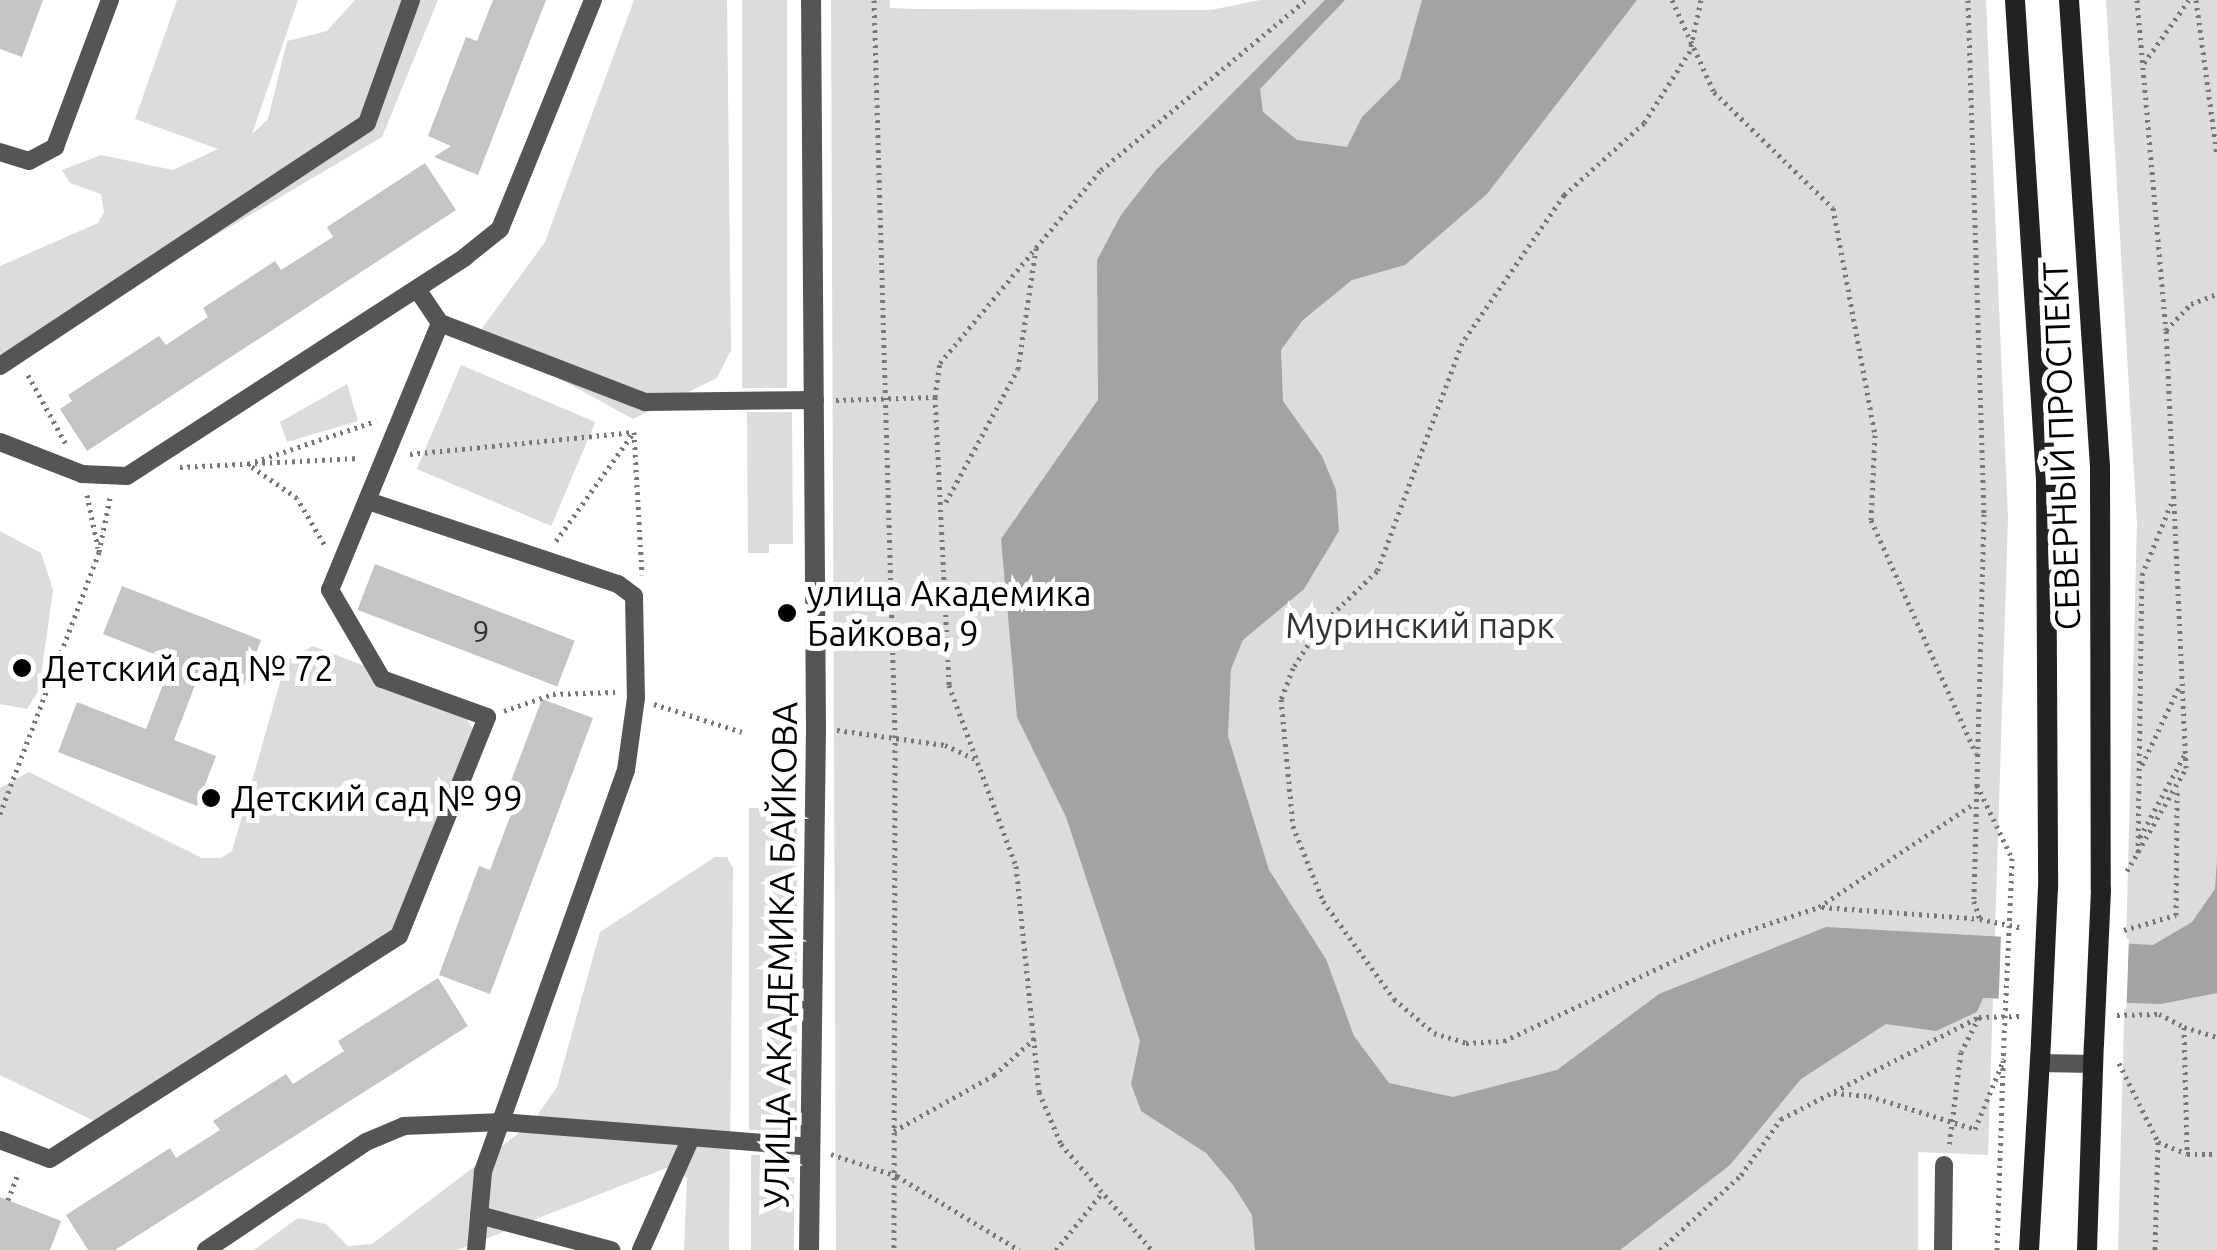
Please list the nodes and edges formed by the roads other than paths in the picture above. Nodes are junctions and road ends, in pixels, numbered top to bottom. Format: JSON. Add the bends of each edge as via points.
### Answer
{"nodes":[{"id":1,"x":110,"y":0,"type":"edge"},
{"id":2,"x":411,"y":0,"type":"edge"},
{"id":3,"x":593,"y":0,"type":"edge"},
{"id":4,"x":811,"y":0,"type":"edge"},
{"id":5,"x":2015,"y":0,"type":"edge"},
{"id":6,"x":2069,"y":0,"type":"edge"},
{"id":7,"x":0,"y":152,"type":"edge"},
{"id":8,"x":418,"y":289,"type":"junction"},
{"id":9,"x":440,"y":323,"type":"junction"},
{"id":10,"x":0,"y":366,"type":"edge"},
{"id":11,"x":815,"y":400,"type":"junction"},
{"id":12,"x":0,"y":442,"type":"edge"},
{"id":13,"x":368,"y":501,"type":"junction"},
{"id":14,"x":2040,"y":1052,"type":"junction"},
{"id":15,"x":2094,"y":1054,"type":"junction"},
{"id":16,"x":502,"y":1122,"type":"junction"},
{"id":17,"x":0,"y":1140,"type":"edge"},
{"id":18,"x":690,"y":1140,"type":"junction"},
{"id":19,"x":811,"y":1147,"type":"junction"},
{"id":20,"x":1944,"y":1165,"type":"dead end"},
{"id":21,"x":479,"y":1214,"type":"junction"},
{"id":22,"x":206,"y":1250,"type":"edge"},
{"id":23,"x":476,"y":1250,"type":"edge"},
{"id":24,"x":611,"y":1250,"type":"edge"},
{"id":25,"x":642,"y":1250,"type":"edge"},
{"id":26,"x":809,"y":1250,"type":"edge"},
{"id":27,"x":1943,"y":1250,"type":"edge"},
{"id":28,"x":2030,"y":1250,"type":"edge"},
{"id":29,"x":2087,"y":1250,"type":"edge"}],
"edges":[{"from":1,"to":7,"type":"lane","via":[[55,147],[30,160]]},
{"from":2,"to":10,"type":"lane","via":[[367,122]]},
{"from":3,"to":8,"type":"lane","via":[[500,228]]},
{"from":4,"to":11,"type":"street","name":"УЛИЦА АКАДЕМИКА БАЙКОВА"},
{"from":5,"to":14,"type":"main road","name":"СЕВЕРНЫЙ ПРОСПЕКТ","bridge":true,"via":[[2046,478],[2048,888]]},
{"from":6,"to":15,"type":"main road","name":"СЕВЕРНЫЙ ПРОСПЕКТ","bridge":true,"via":[[2100,465],[2101,890]]},
{"from":8,"to":9,"type":"lane"},
{"from":8,"to":12,"type":"lane","via":[[114,480]]},
{"from":9,"to":11,"type":"lane","via":[[644,402]]},
{"from":9,"to":13,"type":"lane"},
{"from":11,"to":19,"type":"street","name":"УЛИЦА АКАДЕМИКА БАЙКОВА"},
{"from":13,"to":16,"type":"lane","via":[[634,596],[636,698],[626,770]]},
{"from":13,"to":17,"type":"lane","via":[[330,590],[346,626],[382,679],[487,717],[399,936],[50,1159]]},
{"from":14,"to":15,"type":"lane"},
{"from":14,"to":28,"type":"main road"},
{"from":15,"to":29,"type":"main road"},
{"from":16,"to":18,"type":"lane"},
{"from":16,"to":21,"type":"lane"},
{"from":16,"to":22,"type":"lane","via":[[404,1126],[366,1142]]},
{"from":18,"to":19,"type":"lane"},
{"from":18,"to":25,"type":"lane"},
{"from":19,"to":26,"type":"street","name":"УЛИЦА АКАДЕМИКА БАЙКОВА"},
{"from":20,"to":27,"type":"lane"},
{"from":21,"to":23,"type":"lane"},
{"from":21,"to":24,"type":"lane"}]}
